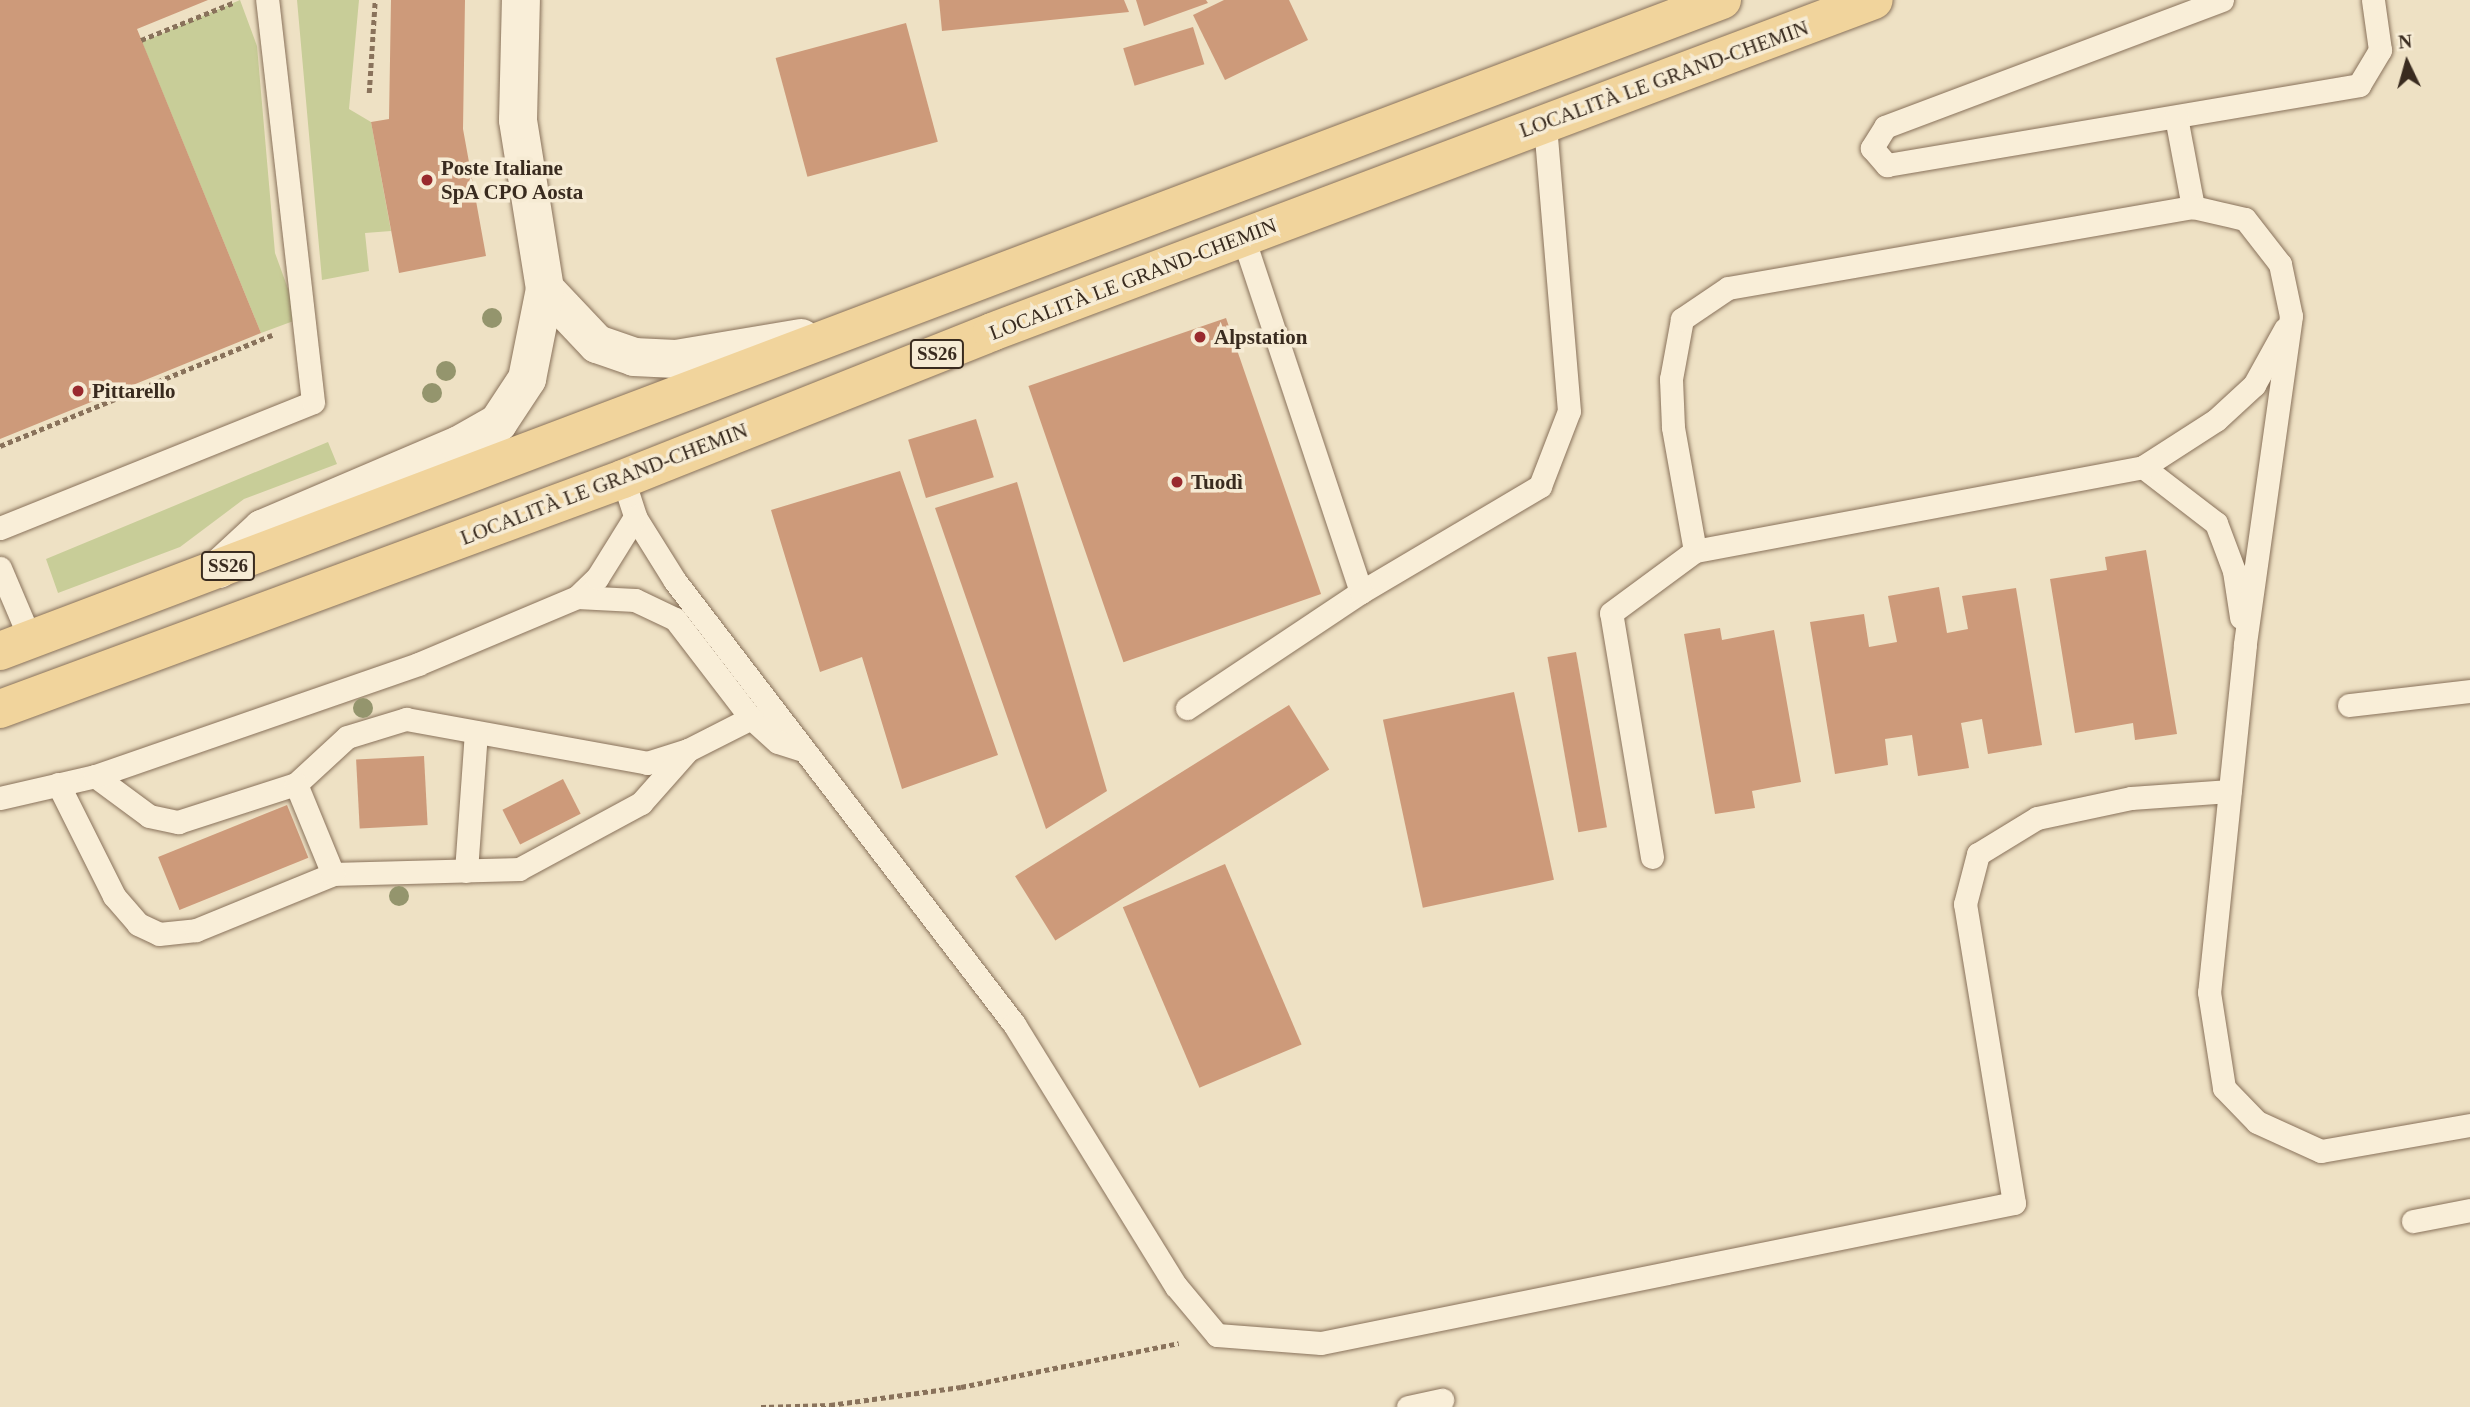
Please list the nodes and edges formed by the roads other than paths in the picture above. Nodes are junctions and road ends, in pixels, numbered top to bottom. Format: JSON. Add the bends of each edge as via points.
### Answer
{"nodes":[{"id":1,"x":267,"y":0,"type":"edge"},
{"id":2,"x":521,"y":0,"type":"edge"},
{"id":3,"x":1722,"y":0,"type":"edge"},
{"id":4,"x":1874,"y":0,"type":"edge"},
{"id":5,"x":2222,"y":0,"type":"edge"},
{"id":6,"x":2373,"y":0,"type":"edge"},
{"id":7,"x":2176,"y":117,"type":"junction"},
{"id":8,"x":1545,"y":123,"type":"junction"},
{"id":9,"x":2193,"y":207,"type":"junction"},
{"id":10,"x":1243,"y":237,"type":"junction"},
{"id":11,"x":545,"y":289,"type":"junction"},
{"id":12,"x":2291,"y":316,"type":"junction"},
{"id":13,"x":841,"y":331,"type":"junction"},
{"id":14,"x":2143,"y":467,"type":"junction"},
{"id":15,"x":623,"y":479,"type":"junction"},
{"id":16,"x":635,"y":517,"type":"junction"},
{"id":17,"x":0,"y":528,"type":"edge"},
{"id":18,"x":1695,"y":551,"type":"junction"},
{"id":19,"x":0,"y":568,"type":"edge"},
{"id":20,"x":217,"y":570,"type":"junction"},
{"id":21,"x":1361,"y":592,"type":"junction"},
{"id":22,"x":577,"y":597,"type":"junction"},
{"id":23,"x":2245,"y":645,"type":"junction"},
{"id":24,"x":15,"y":646,"type":"edge"},
{"id":25,"x":2470,"y":691,"type":"edge"},
{"id":26,"x":2349,"y":705,"type":"dead end"},
{"id":27,"x":1186,"y":708,"type":"dead end"},
{"id":28,"x":0,"y":709,"type":"edge"},
{"id":29,"x":751,"y":718,"type":"junction"},
{"id":30,"x":476,"y":732,"type":"junction"},
{"id":31,"x":688,"y":750,"type":"junction"},
{"id":32,"x":805,"y":751,"type":"junction"},
{"id":33,"x":95,"y":776,"type":"junction"},
{"id":34,"x":58,"y":784,"type":"junction"},
{"id":35,"x":296,"y":785,"type":"junction"},
{"id":36,"x":2230,"y":791,"type":"junction"},
{"id":37,"x":0,"y":798,"type":"edge"},
{"id":38,"x":1652,"y":857,"type":"dead end"},
{"id":39,"x":466,"y":871,"type":"junction"},
{"id":40,"x":333,"y":874,"type":"junction"},
{"id":41,"x":2470,"y":1125,"type":"edge"},
{"id":42,"x":2470,"y":1210,"type":"edge"},
{"id":43,"x":2413,"y":1221,"type":"dead end"},
{"id":44,"x":1442,"y":1400,"type":"dead end"},
{"id":45,"x":1408,"y":1407,"type":"edge"}],
"edges":[{"from":1,"to":17,"type":"lane","via":[[313,402]]},
{"from":2,"to":11,"type":"street","via":[[518,120]]},
{"from":3,"to":13,"type":"main road","number":"SS26"},
{"from":4,"to":8,"type":"main road","name":"LOCALITÀ LE GRAND-CHEMIN","number":"SS26"},
{"from":5,"to":7,"type":"lane","via":[[1885,127],[1872,148],[1887,165]]},
{"from":6,"to":7,"type":"lane","via":[[2380,50],[2359,85]]},
{"from":7,"to":9,"type":"lane"},
{"from":8,"to":10,"type":"main road","name":"LOCALITÀ LE GRAND-CHEMIN","number":"SS26"},
{"from":8,"to":21,"type":"lane","via":[[1569,411],[1540,486]]},
{"from":9,"to":12,"type":"lane","via":[[2245,219],[2280,264]]},
{"from":9,"to":18,"type":"lane","via":[[1728,288],[1682,319],[1671,379],[1672,427]]},
{"from":10,"to":15,"type":"main road","name":"LOCALITÀ LE GRAND-CHEMIN","number":"SS26"},
{"from":10,"to":21,"type":"lane"},
{"from":11,"to":13,"type":"street","via":[[597,344],[634,357],[676,359]]},
{"from":11,"to":20,"type":"street","via":[[527,379],[498,423],[459,445],[262,529]]},
{"from":12,"to":14,"type":"lane","via":[[2254,385],[2216,420]]},
{"from":12,"to":23,"type":"lane"},
{"from":13,"to":20,"type":"main road","number":"SS26"},
{"from":14,"to":18,"type":"lane"},
{"from":14,"to":23,"type":"lane","via":[[2216,523],[2234,571]]},
{"from":15,"to":16,"type":"lane"},
{"from":15,"to":28,"type":"main road","name":"LOCALITÀ LE GRAND-CHEMIN","number":"SS26"},
{"from":16,"to":22,"type":"lane","via":[[597,578]]},
{"from":16,"to":32,"type":"lane","via":[[675,581]]},
{"from":18,"to":38,"type":"lane","via":[[1611,613]]},
{"from":19,"to":24,"type":"lane"},
{"from":20,"to":24,"type":"main road","number":"SS26"},
{"from":21,"to":27,"type":"lane"},
{"from":22,"to":29,"type":"lane","via":[[635,600],[675,619]]},
{"from":22,"to":33,"type":"lane","via":[[418,664]]},
{"from":23,"to":36,"type":"lane"},
{"from":25,"to":26,"type":"lane"},
{"from":29,"to":31,"type":"lane"},
{"from":29,"to":32,"type":"lane","via":[[778,742]]},
{"from":30,"to":31,"type":"lane","via":[[647,762]]},
{"from":30,"to":35,"type":"lane","via":[[406,719],[347,737]]},
{"from":30,"to":39,"type":"lane"},
{"from":31,"to":39,"type":"lane","via":[[641,803],[552,852],[519,869]]},
{"from":32,"to":36,"type":"lane","via":[[1013,1024],[1176,1286],[1217,1335],[1321,1343],[2014,1203],[1965,904],[1978,853],[2037,818],[2131,798]]},
{"from":33,"to":34,"type":"lane"},
{"from":33,"to":35,"type":"lane","via":[[149,816],[178,822]]},
{"from":34,"to":37,"type":"lane"},
{"from":34,"to":40,"type":"lane","via":[[114,896],[138,924],[159,934],[195,930]]},
{"from":35,"to":40,"type":"lane"},
{"from":36,"to":41,"type":"lane","via":[[2209,992],[2224,1088],[2257,1122],[2321,1151]]},
{"from":39,"to":40,"type":"lane"},
{"from":42,"to":43,"type":"lane"},
{"from":44,"to":45,"type":"lane"}]}
